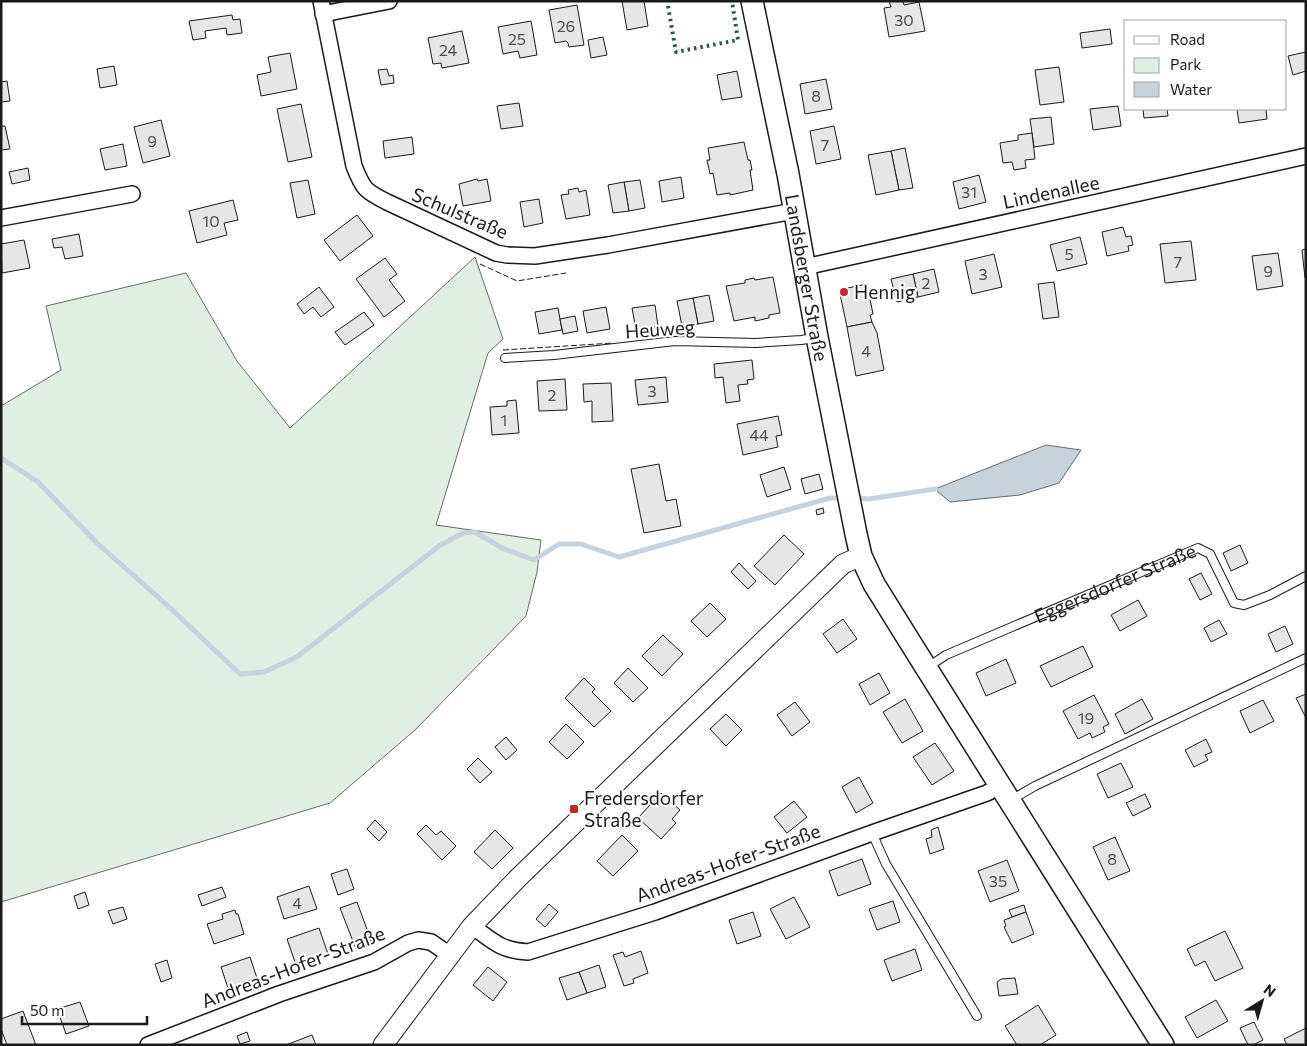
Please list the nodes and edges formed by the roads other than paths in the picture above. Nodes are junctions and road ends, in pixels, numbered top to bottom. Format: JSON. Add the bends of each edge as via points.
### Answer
{"nodes":[{"id":1,"x":389,"y":1,"type":"edge"},
{"id":2,"x":752,"y":1,"type":"edge"},
{"id":3,"x":322,"y":7,"type":"edge"},
{"id":4,"x":1306,"y":156,"type":"edge"},
{"id":5,"x":132,"y":194,"type":"dead end"},
{"id":6,"x":794,"y":211,"type":"junction"},
{"id":7,"x":1,"y":218,"type":"edge"},
{"id":8,"x":805,"y":267,"type":"junction"},
{"id":9,"x":817,"y":337,"type":"junction"},
{"id":10,"x":505,"y":358,"type":"dead end"},
{"id":11,"x":861,"y":556,"type":"junction"},
{"id":12,"x":1306,"y":576,"type":"edge"},
{"id":13,"x":1306,"y":658,"type":"edge"},
{"id":14,"x":926,"y":668,"type":"junction"},
{"id":15,"x":1005,"y":793,"type":"junction"},
{"id":16,"x":872,"y":833,"type":"junction"},
{"id":17,"x":472,"y":926,"type":"junction"},
{"id":18,"x":450,"y":956,"type":"junction"},
{"id":19,"x":977,"y":1016,"type":"dead end"},
{"id":20,"x":148,"y":1045,"type":"edge"},
{"id":21,"x":383,"y":1045,"type":"edge"},
{"id":22,"x":1163,"y":1045,"type":"edge"}],
"edges":[{"from":1,"to":3,"type":"street"},
{"from":2,"to":6,"type":"main road","name":"Landsberger Straße"},
{"from":3,"to":6,"type":"street","name":"Schulstraße","via":[[354,166],[361,185],[370,194],[496,253],[535,256]]},
{"from":4,"to":8,"type":"street","name":"Lindenallee"},
{"from":5,"to":7,"type":"street"},
{"from":6,"to":8,"type":"main road","name":"Landsberger Straße"},
{"from":8,"to":9,"type":"main road","name":"Landsberger Straße"},
{"from":9,"to":10,"type":"lane","name":"Heuweg","via":[[756,343],[675,341]]},
{"from":9,"to":11,"type":"main road","name":"Landsberger Straße"},
{"from":11,"to":14,"type":"main road","via":[[874,584]]},
{"from":11,"to":17,"type":"street","via":[[843,564]]},
{"from":12,"to":14,"type":"lane","name":"Eggersdorfer Straße","via":[[1244,605],[1234,603],[1210,554],[1198,548],[946,655]]},
{"from":13,"to":15,"type":"lane","via":[[1035,786]]},
{"from":14,"to":15,"type":"main road"},
{"from":15,"to":16,"type":"street","name":"Andreas-Hofer-Straße","via":[[986,794]]},
{"from":15,"to":22,"type":"main road"},
{"from":16,"to":17,"type":"street","name":"Andreas-Hofer-Straße","via":[[655,912],[528,952],[501,948]]},
{"from":16,"to":19,"type":"lane","via":[[886,864]]},
{"from":17,"to":18,"type":"street"},
{"from":18,"to":20,"type":"street","name":"Andreas-Hofer-Straße","via":[[431,942],[413,941],[374,962],[279,994]]},
{"from":18,"to":21,"type":"street"}]}
